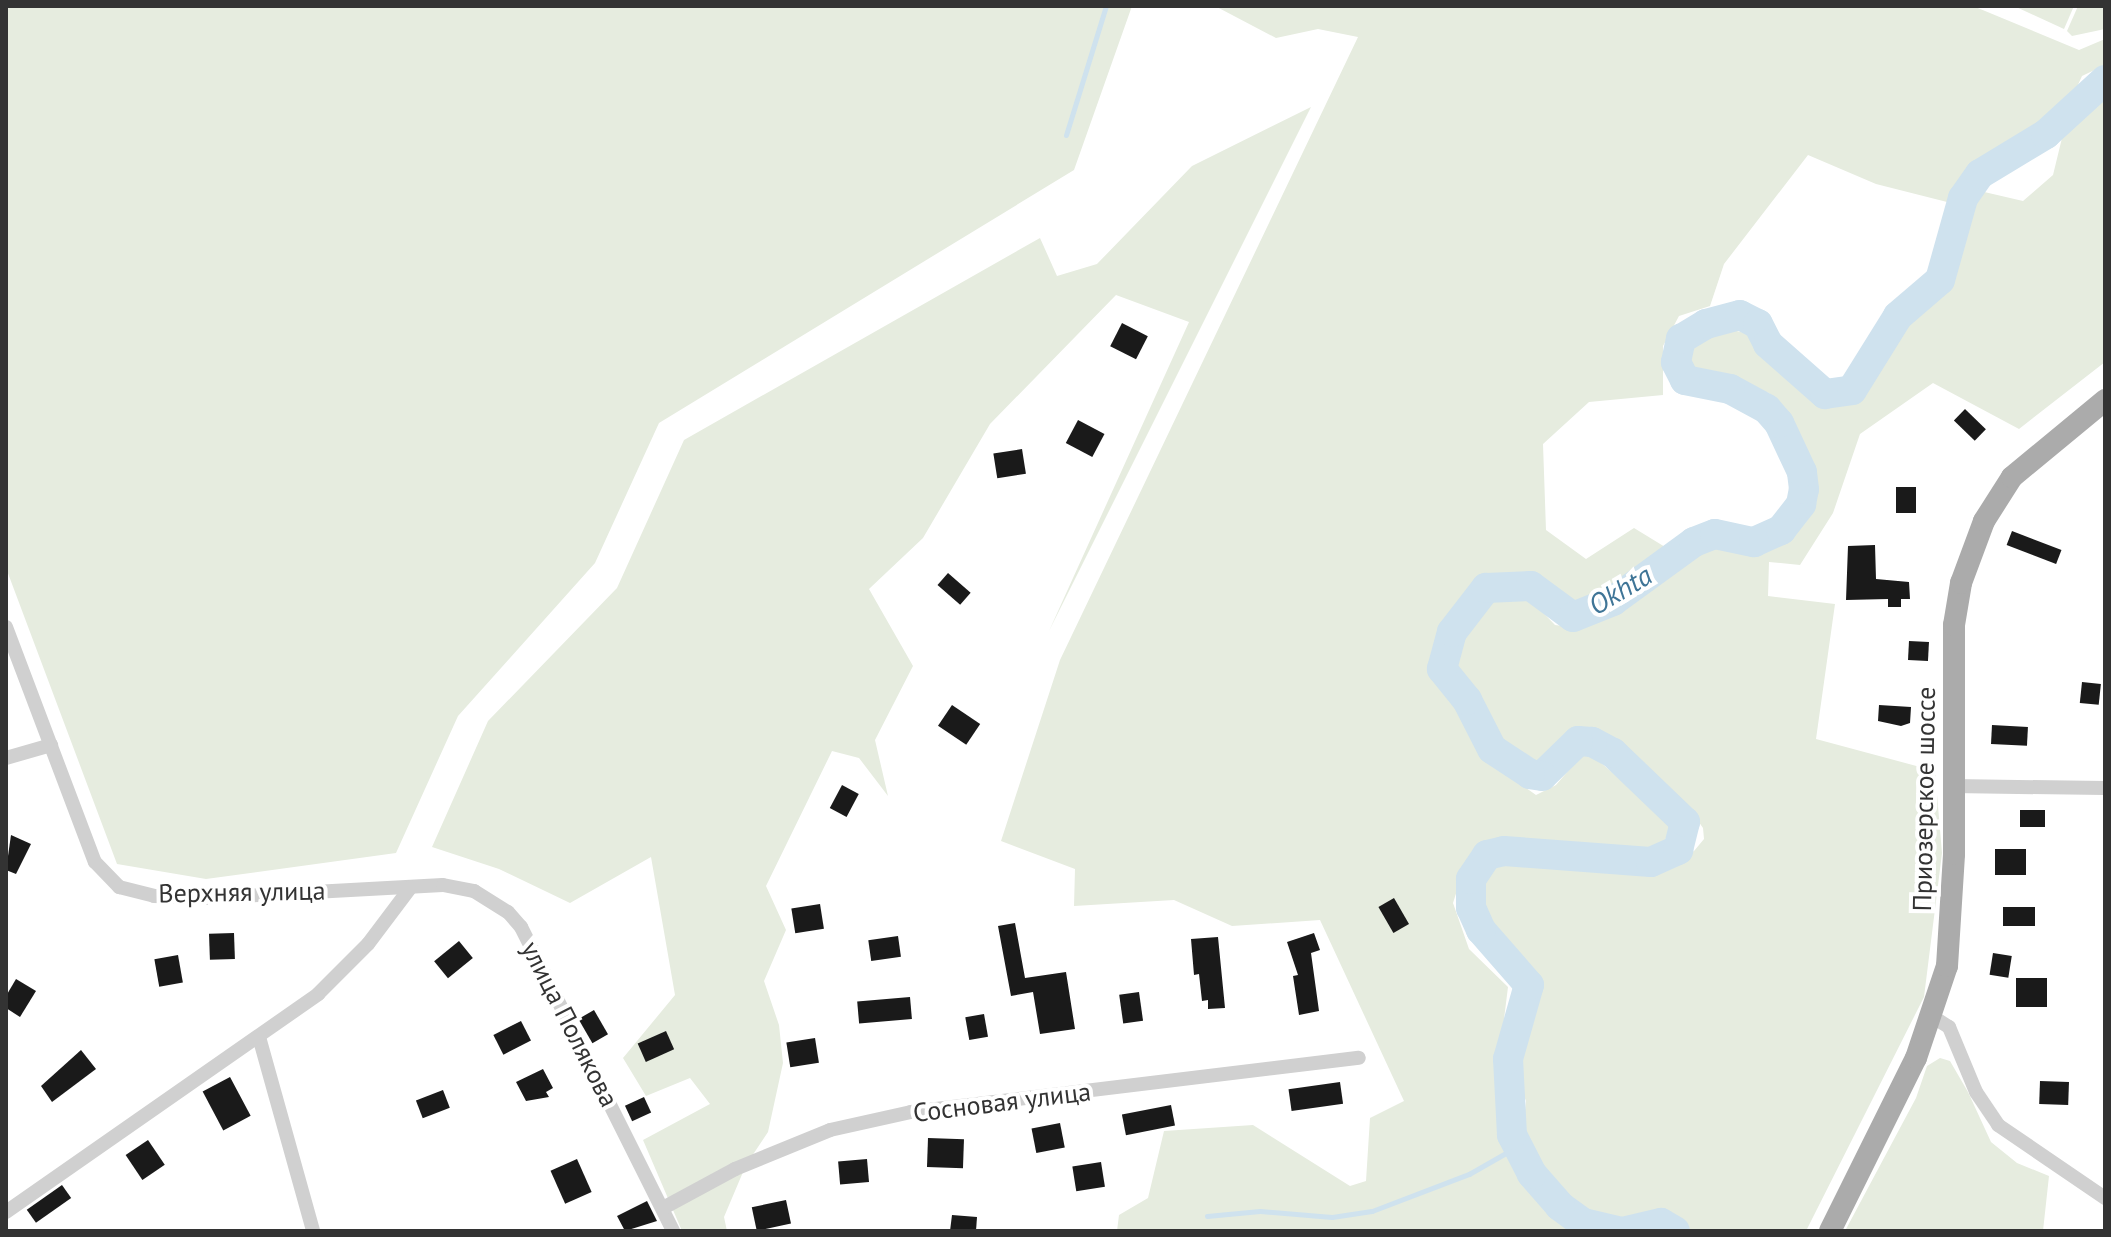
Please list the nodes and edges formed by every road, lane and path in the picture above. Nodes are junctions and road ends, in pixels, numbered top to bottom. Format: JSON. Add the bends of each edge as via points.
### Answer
{"nodes":[{"id":1,"x":2105,"y":400,"type":"edge"},
{"id":2,"x":6,"y":627,"type":"edge"},
{"id":3,"x":51,"y":745,"type":"junction"},
{"id":4,"x":6,"y":758,"type":"edge"},
{"id":5,"x":1953,"y":786,"type":"junction"},
{"id":6,"x":2105,"y":788,"type":"edge"},
{"id":7,"x":411,"y":887,"type":"junction"},
{"id":8,"x":1933,"y":1017,"type":"junction"},
{"id":9,"x":259,"y":1037,"type":"junction"},
{"id":10,"x":1359,"y":1058,"type":"dead end"},
{"id":11,"x":2105,"y":1198,"type":"edge"},
{"id":12,"x":663,"y":1208,"type":"junction"},
{"id":13,"x":6,"y":1212,"type":"edge"},
{"id":14,"x":313,"y":1231,"type":"edge"},
{"id":15,"x":673,"y":1231,"type":"edge"},
{"id":16,"x":1830,"y":1231,"type":"edge"}],
"edges":[{"from":1,"to":5,"type":"main road","name":"Приозерское шоссе","via":[[2012,477],[1972,550],[1954,625]]},
{"from":2,"to":3,"type":"street","name":"Верхняя улица"},
{"from":3,"to":4,"type":"street"},
{"from":3,"to":7,"type":"street","name":"Верхняя улица","via":[[95,862],[119,887],[154,896],[204,898]]},
{"from":5,"to":6,"type":"street"},
{"from":5,"to":8,"type":"main road","name":"Приозерское шоссе","via":[[1947,966]]},
{"from":7,"to":9,"type":"street","via":[[368,944],[318,994]]},
{"from":7,"to":12,"type":"street","name":"улица Полякова","via":[[474,891],[521,927]]},
{"from":8,"to":11,"type":"street","via":[[1949,1027],[1976,1092],[1998,1125]]},
{"from":8,"to":16,"type":"main road","name":"Приозерское шоссе"},
{"from":9,"to":13,"type":"street"},
{"from":9,"to":14,"type":"street"},
{"from":10,"to":12,"type":"street","name":"Сосновая улица","via":[[911,1112],[830,1130],[735,1169]]},
{"from":12,"to":15,"type":"street","name":"улица Полякова"}]}
